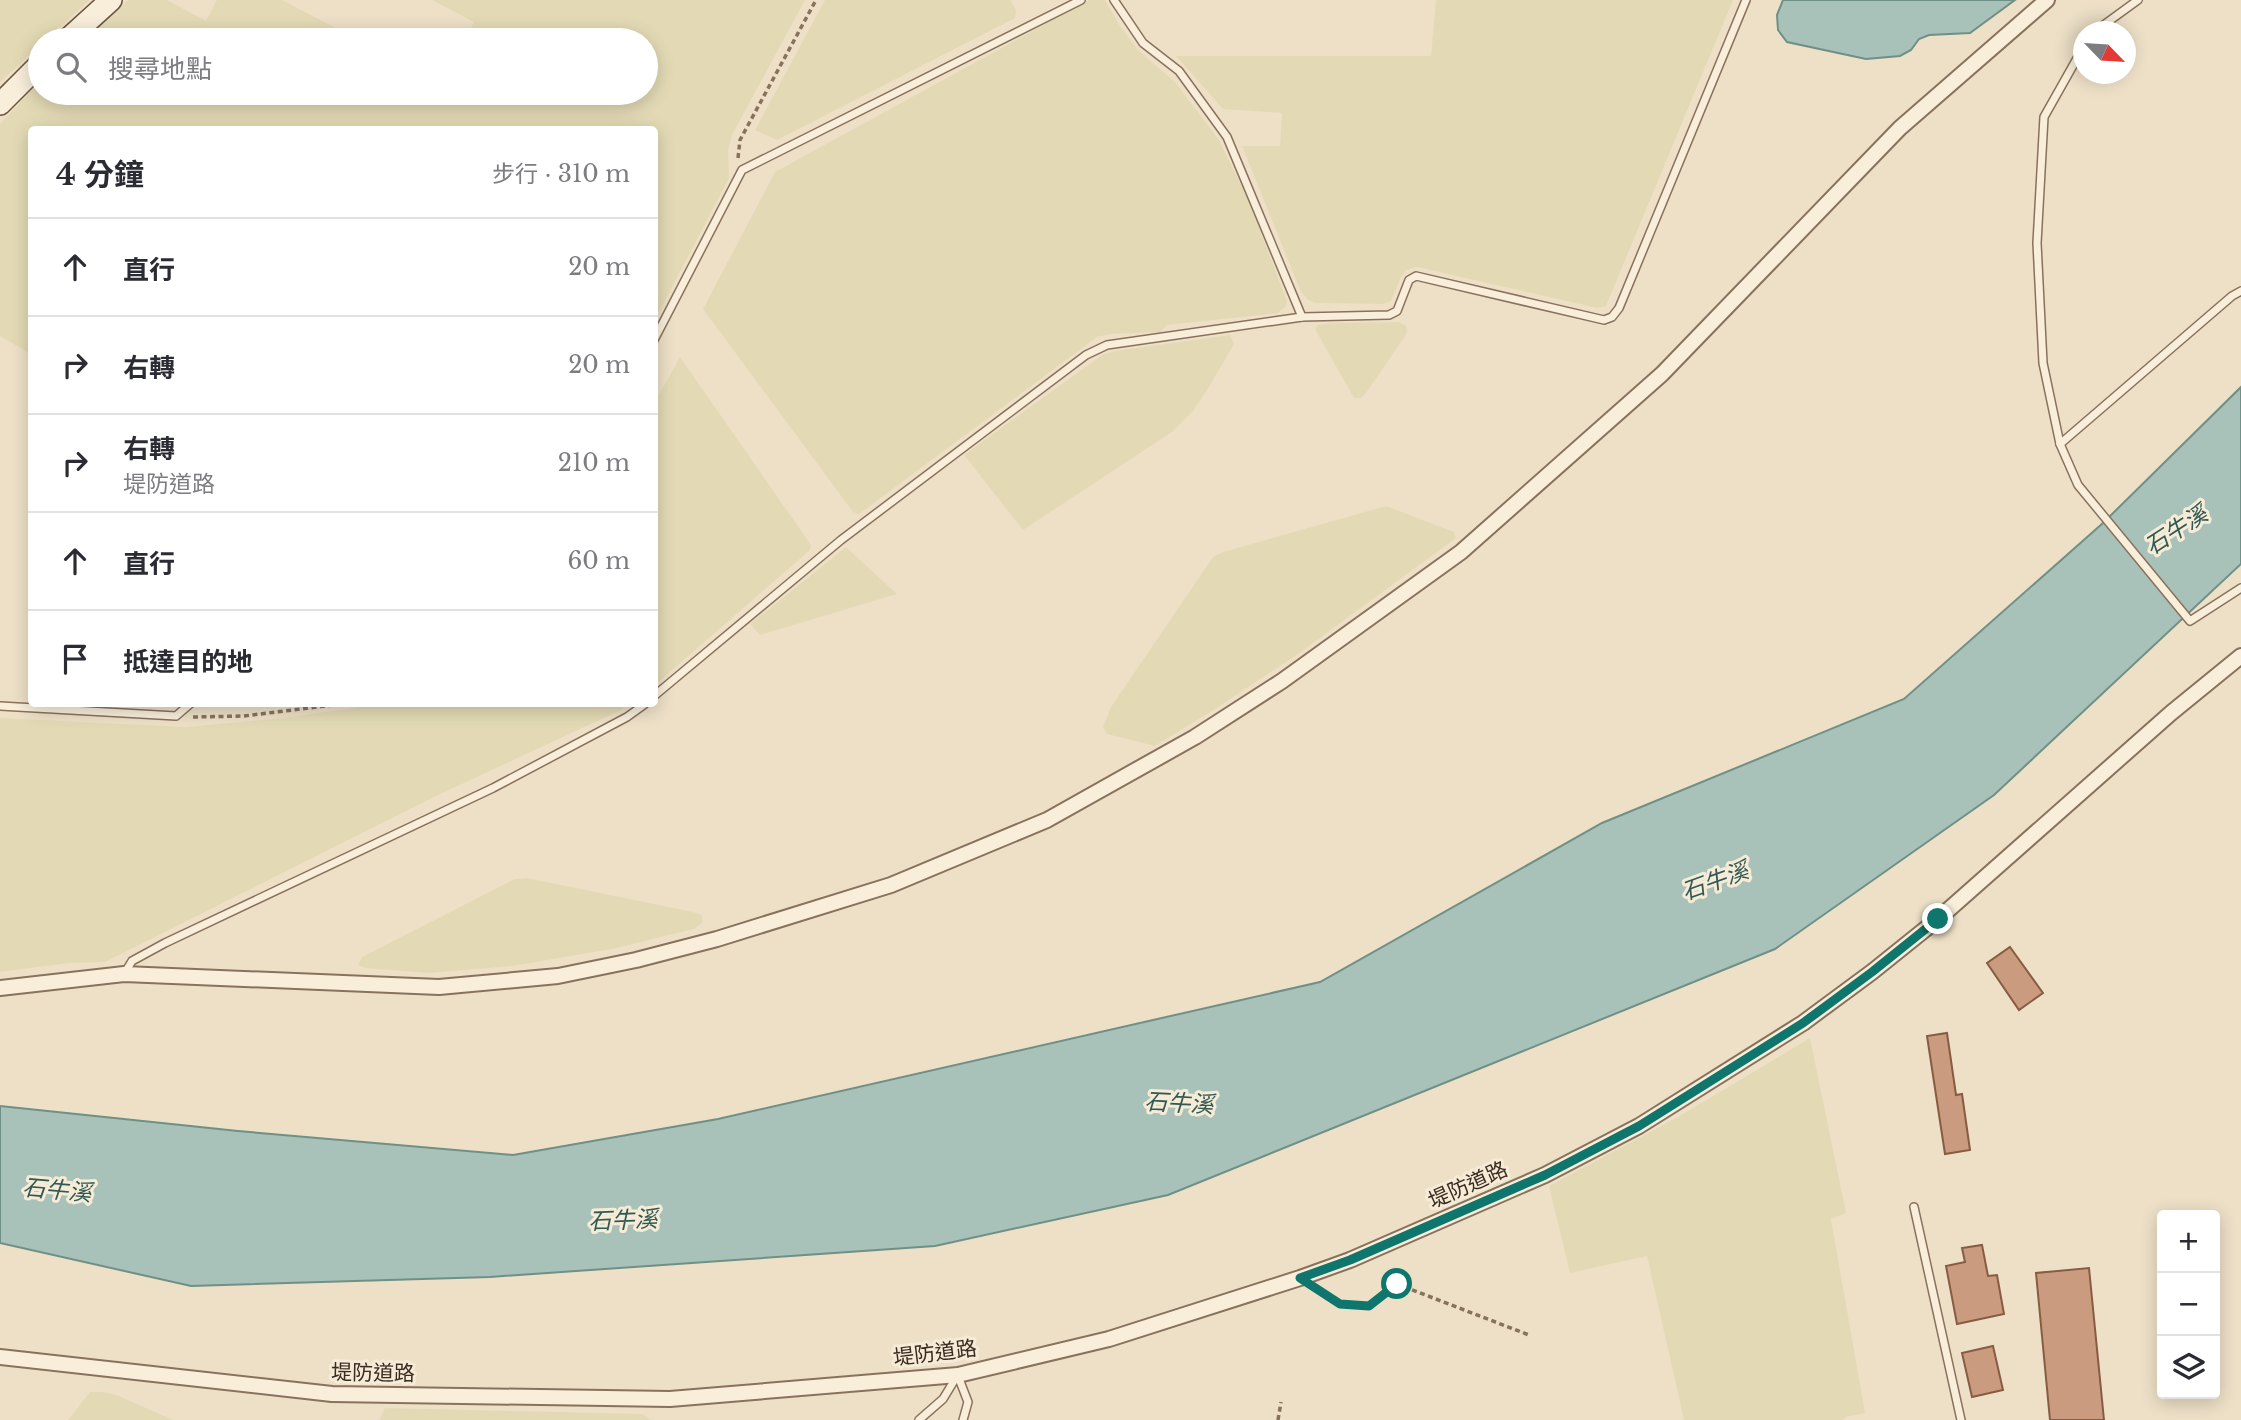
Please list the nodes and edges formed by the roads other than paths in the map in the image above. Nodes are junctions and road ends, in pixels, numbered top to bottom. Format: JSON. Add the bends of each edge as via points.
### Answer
{"nodes":[{"id":1,"x":111,"y":0,"type":"edge"},
{"id":2,"x":1081,"y":0,"type":"edge"},
{"id":3,"x":1114,"y":0,"type":"edge"},
{"id":4,"x":1746,"y":0,"type":"edge"},
{"id":5,"x":2048,"y":0,"type":"edge"},
{"id":6,"x":2138,"y":0,"type":"edge"},
{"id":7,"x":2109,"y":21,"type":"edge"},
{"id":8,"x":80,"y":28,"type":"edge"},
{"id":9,"x":2073,"y":66,"type":"edge"},
{"id":10,"x":28,"y":76,"type":"edge"},
{"id":11,"x":0,"y":104,"type":"edge"},
{"id":12,"x":2241,"y":291,"type":"edge"},
{"id":13,"x":1302,"y":317,"type":"junction"},
{"id":14,"x":658,"y":332,"type":"edge"},
{"id":15,"x":2060,"y":444,"type":"junction"},
{"id":16,"x":2241,"y":588,"type":"edge"},
{"id":17,"x":2241,"y":656,"type":"edge"},
{"id":18,"x":658,"y":693,"type":"edge"},
{"id":19,"x":0,"y":706,"type":"edge"},
{"id":20,"x":186,"y":707,"type":"edge"},
{"id":21,"x":641,"y":707,"type":"edge"},
{"id":22,"x":124,"y":974,"type":"junction"},
{"id":23,"x":0,"y":988,"type":"edge"},
{"id":24,"x":1914,"y":1207,"type":"dead end"},
{"id":25,"x":0,"y":1357,"type":"edge"},
{"id":26,"x":958,"y":1375,"type":"junction"},
{"id":27,"x":919,"y":1420,"type":"edge"},
{"id":28,"x":963,"y":1420,"type":"edge"},
{"id":29,"x":1961,"y":1420,"type":"edge"}],
"edges":[{"from":1,"to":8,"type":"street"},
{"from":2,"to":14,"type":"lane","via":[[741,170]]},
{"from":3,"to":13,"type":"lane","via":[[1143,43],[1179,71],[1227,137]]},
{"from":4,"to":13,"type":"lane","via":[[1612,317],[1604,320],[1416,276],[1409,280],[1397,311],[1389,315]]},
{"from":5,"to":22,"type":"street","via":[[1900,128],[1662,374],[1461,552],[1282,681],[1195,737],[1047,820],[891,885],[717,939],[558,976],[439,987]]},
{"from":6,"to":7,"type":"lane"},
{"from":9,"to":15,"type":"lane","via":[[2044,117],[2037,243],[2043,363]]},
{"from":10,"to":11,"type":"street"},
{"from":12,"to":15,"type":"lane"},
{"from":13,"to":18,"type":"lane","via":[[1107,345],[1086,355],[841,540]]},
{"from":15,"to":16,"type":"lane","via":[[2078,485],[2190,621]]},
{"from":17,"to":26,"type":"street","name":"堤防道路","via":[[1872,972],[1803,1023],[1639,1126],[1545,1175],[1350,1260],[1109,1339]]},
{"from":19,"to":20,"type":"lane","via":[[176,716]]},
{"from":21,"to":22,"type":"lane","via":[[493,788],[165,943],[131,961]]},
{"from":22,"to":23,"type":"street"},
{"from":24,"to":29,"type":"lane"},
{"from":25,"to":26,"type":"street","name":"堤防道路","via":[[346,1394],[670,1399]]},
{"from":26,"to":27,"type":"lane","via":[[943,1399]]},
{"from":26,"to":28,"type":"lane","via":[[968,1402]]}]}
